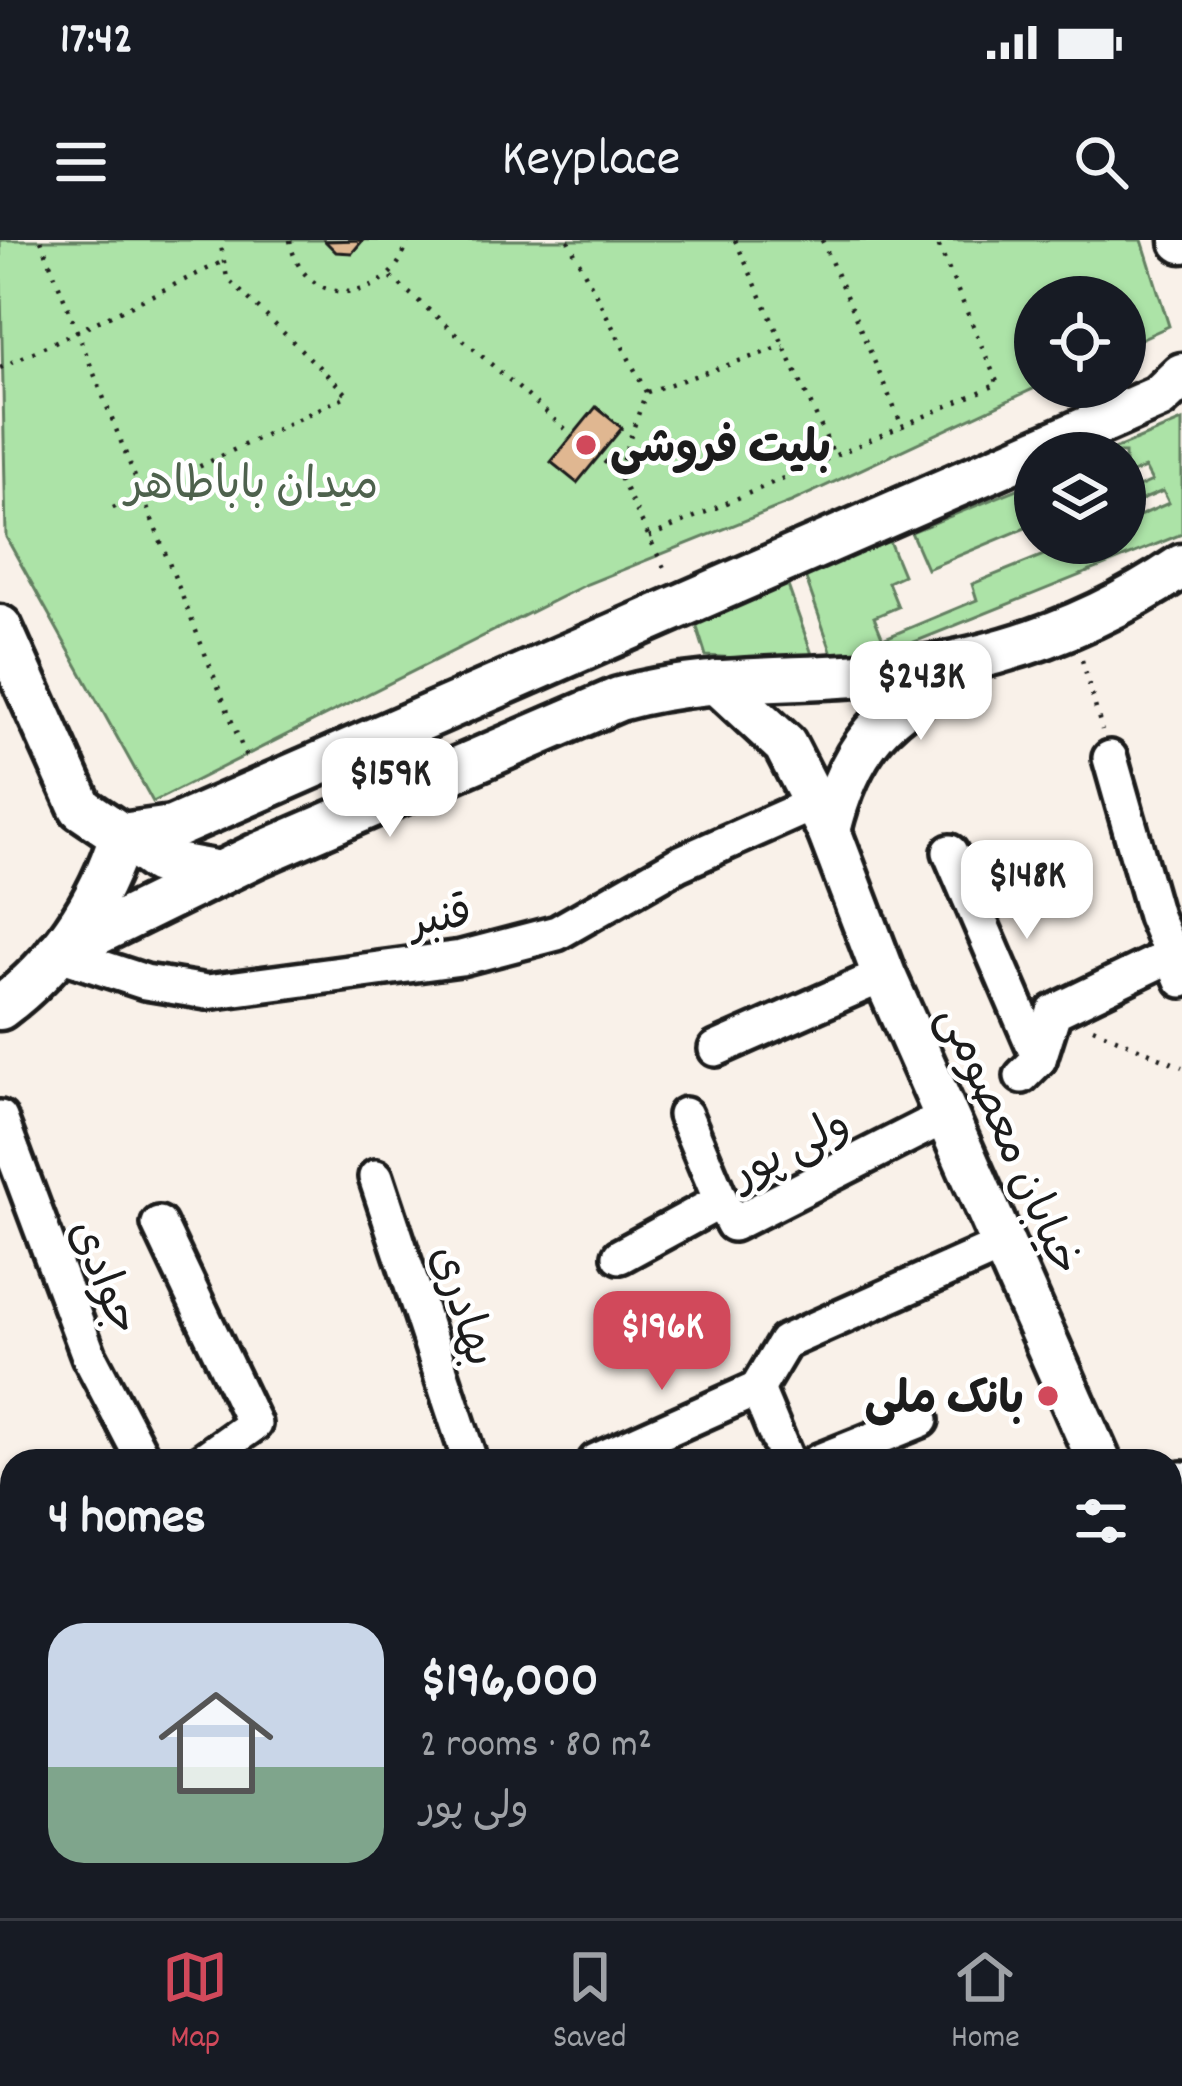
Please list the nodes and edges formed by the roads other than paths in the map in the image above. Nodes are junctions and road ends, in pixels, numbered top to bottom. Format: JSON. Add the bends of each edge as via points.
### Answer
{"nodes":[{"id":1,"x":1182,"y":375,"type":"edge"},
{"id":2,"x":1182,"y":566,"type":"edge"},
{"id":3,"x":1182,"y":588,"type":"edge"},
{"id":4,"x":1132,"y":600,"type":"junction"},
{"id":5,"x":0,"y":627,"type":"edge"},
{"id":6,"x":1006,"y":652,"type":"junction"},
{"id":7,"x":717,"y":682,"type":"junction"},
{"id":8,"x":1110,"y":758,"type":"road end"},
{"id":9,"x":822,"y":817,"type":"junction"},
{"id":10,"x":121,"y":835,"type":"junction"},
{"id":11,"x":950,"y":852,"type":"dead end"},
{"id":12,"x":220,"y":873,"type":"junction"},
{"id":13,"x":57,"y":953,"type":"junction"},
{"id":14,"x":1177,"y":967,"type":"edge"},
{"id":15,"x":884,"y":975,"type":"junction"},
{"id":16,"x":0,"y":1008,"type":"edge"},
{"id":17,"x":716,"y":1049,"type":"dead end"},
{"id":18,"x":686,"y":1114,"type":"dead end"},
{"id":19,"x":946,"y":1116,"type":"junction"},
{"id":20,"x":0,"y":1118,"type":"edge"},
{"id":21,"x":376,"y":1177,"type":"dead end"},
{"id":22,"x":721,"y":1201,"type":"junction"},
{"id":23,"x":159,"y":1224,"type":"dead end"},
{"id":24,"x":1004,"y":1245,"type":"junction"},
{"id":25,"x":620,"y":1256,"type":"dead end"},
{"id":26,"x":758,"y":1389,"type":"junction"},
{"id":27,"x":921,"y":1420,"type":"dead end"},
{"id":28,"x":139,"y":1449,"type":"edge"},
{"id":29,"x":219,"y":1449,"type":"edge"},
{"id":30,"x":466,"y":1449,"type":"edge"},
{"id":31,"x":623,"y":1449,"type":"edge"},
{"id":32,"x":782,"y":1449,"type":"edge"},
{"id":33,"x":849,"y":1449,"type":"edge"},
{"id":34,"x":1094,"y":1449,"type":"edge"}],
"edges":[{"from":1,"to":10,"type":"main road","via":[[1160,397],[260,790],[172,828]]},
{"from":2,"to":4,"type":"main road"},
{"from":3,"to":4,"type":"street"},
{"from":4,"to":6,"type":"main road"},
{"from":5,"to":10,"type":"main road","via":[[81,808]]},
{"from":6,"to":7,"type":"main road","via":[[900,671]]},
{"from":6,"to":9,"type":"main road","via":[[938,683],[881,723]]},
{"from":7,"to":9,"type":"main road","name":"خیابان معصومی","via":[[785,745]]},
{"from":7,"to":12,"type":"main road","via":[[620,699]]},
{"from":8,"to":14,"type":"street"},
{"from":9,"to":13,"type":"street","name":"قنبر","via":[[678,864],[557,933],[461,958],[207,992]]},
{"from":9,"to":15,"type":"main road","name":"خیابان معصومی"},
{"from":10,"to":12,"type":"main road","via":[[158,862]]},
{"from":10,"to":13,"type":"main road","via":[[108,877]]},
{"from":11,"to":14,"type":"street","via":[[1031,1068],[1054,1012]]},
{"from":12,"to":13,"type":"main road"},
{"from":13,"to":16,"type":"main road"},
{"from":15,"to":17,"type":"street"},
{"from":15,"to":19,"type":"main road","name":"خیابان معصومی"},
{"from":18,"to":22,"type":"street"},
{"from":19,"to":22,"type":"street","name":"ولی پور","via":[[733,1224]]},
{"from":19,"to":24,"type":"main road","name":"خیابان معصومی"},
{"from":20,"to":28,"type":"street","name":"جوادی","via":[[89,1356]]},
{"from":21,"to":30,"type":"street","name":"بهادری"},
{"from":22,"to":25,"type":"street","name":"ولی پور"},
{"from":23,"to":29,"type":"street","via":[[254,1424]]},
{"from":24,"to":26,"type":"street","via":[[784,1342]]},
{"from":24,"to":34,"type":"main road","name":"خیابان معصومی"},
{"from":26,"to":31,"type":"street"},
{"from":26,"to":32,"type":"street"},
{"from":27,"to":33,"type":"street"}]}
